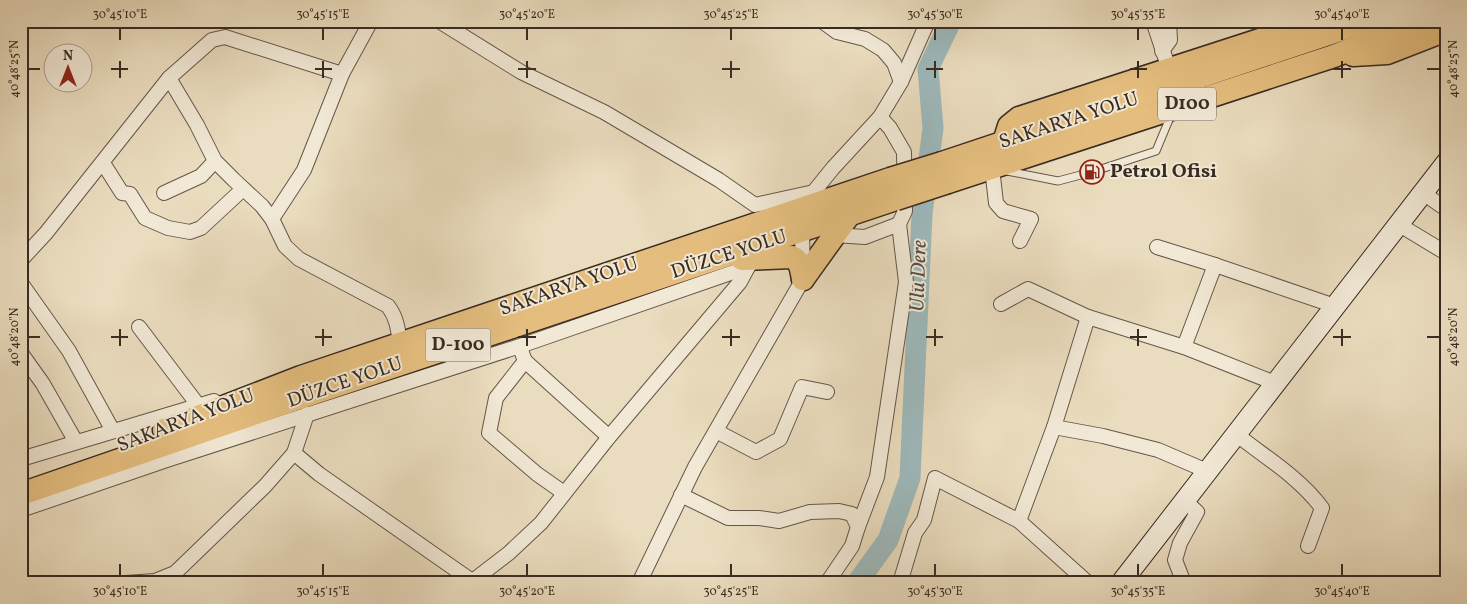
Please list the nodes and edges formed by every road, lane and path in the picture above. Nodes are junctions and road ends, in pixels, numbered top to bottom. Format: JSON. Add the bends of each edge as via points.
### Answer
{"nodes":[{"id":1,"x":371,"y":21,"type":"edge"},
{"id":2,"x":439,"y":21,"type":"edge"},
{"id":3,"x":822,"y":21,"type":"edge"},
{"id":4,"x":928,"y":21,"type":"edge"},
{"id":5,"x":1153,"y":21,"type":"edge"},
{"id":6,"x":1169,"y":21,"type":"edge"},
{"id":7,"x":1424,"y":21,"type":"edge"},
{"id":8,"x":1357,"y":23,"type":"edge"},
{"id":9,"x":1446,"y":30,"type":"edge"},
{"id":10,"x":1334,"y":56,"type":"junction"},
{"id":11,"x":1166,"y":60,"type":"junction"},
{"id":12,"x":342,"y":74,"type":"junction"},
{"id":13,"x":169,"y":78,"type":"junction"},
{"id":14,"x":901,"y":82,"type":"junction"},
{"id":15,"x":1174,"y":108,"type":"junction"},
{"id":16,"x":880,"y":117,"type":"junction"},
{"id":17,"x":1004,"y":142,"type":"junction"},
{"id":18,"x":215,"y":160,"type":"junction"},
{"id":19,"x":103,"y":163,"type":"junction"},
{"id":20,"x":1446,"y":163,"type":"edge"},
{"id":21,"x":992,"y":168,"type":"junction"},
{"id":22,"x":945,"y":172,"type":"junction"},
{"id":23,"x":243,"y":189,"type":"junction"},
{"id":24,"x":893,"y":189,"type":"junction"},
{"id":25,"x":814,"y":192,"type":"junction"},
{"id":26,"x":164,"y":193,"type":"dead end"},
{"id":27,"x":1422,"y":193,"type":"junction"},
{"id":28,"x":1446,"y":209,"type":"edge"},
{"id":29,"x":849,"y":215,"type":"junction"},
{"id":30,"x":272,"y":219,"type":"junction"},
{"id":31,"x":801,"y":220,"type":"junction"},
{"id":32,"x":899,"y":224,"type":"junction"},
{"id":33,"x":1398,"y":224,"type":"junction"},
{"id":34,"x":834,"y":235,"type":"junction"},
{"id":35,"x":1020,"y":241,"type":"dead end"},
{"id":36,"x":1157,"y":247,"type":"dead end"},
{"id":37,"x":1446,"y":253,"type":"edge"},
{"id":38,"x":755,"y":256,"type":"junction"},
{"id":39,"x":21,"y":260,"type":"edge"},
{"id":40,"x":1215,"y":265,"type":"junction"},
{"id":41,"x":803,"y":279,"type":"junction"},
{"id":42,"x":21,"y":283,"type":"edge"},
{"id":43,"x":1001,"y":304,"type":"dead end"},
{"id":44,"x":1335,"y":306,"type":"junction"},
{"id":45,"x":1088,"y":317,"type":"junction"},
{"id":46,"x":139,"y":327,"type":"dead end"},
{"id":47,"x":400,"y":344,"type":"junction"},
{"id":48,"x":520,"y":346,"type":"junction"},
{"id":49,"x":1184,"y":347,"type":"junction"},
{"id":50,"x":21,"y":353,"type":"edge"},
{"id":51,"x":525,"y":361,"type":"junction"},
{"id":52,"x":301,"y":377,"type":"junction"},
{"id":53,"x":1275,"y":383,"type":"junction"},
{"id":54,"x":827,"y":392,"type":"dead end"},
{"id":55,"x":198,"y":405,"type":"junction"},
{"id":56,"x":307,"y":414,"type":"junction"},
{"id":57,"x":1054,"y":427,"type":"junction"},
{"id":58,"x":113,"y":431,"type":"junction"},
{"id":59,"x":716,"y":431,"type":"junction"},
{"id":60,"x":1236,"y":434,"type":"junction"},
{"id":61,"x":609,"y":437,"type":"junction"},
{"id":62,"x":76,"y":442,"type":"junction"},
{"id":63,"x":294,"y":453,"type":"junction"},
{"id":64,"x":21,"y":459,"type":"edge"},
{"id":65,"x":1207,"y":471,"type":"junction"},
{"id":66,"x":21,"y":478,"type":"edge"},
{"id":67,"x":564,"y":493,"type":"junction"},
{"id":68,"x":21,"y":494,"type":"edge"},
{"id":69,"x":681,"y":495,"type":"junction"},
{"id":70,"x":1184,"y":500,"type":"junction"},
{"id":71,"x":21,"y":510,"type":"edge"},
{"id":72,"x":1019,"y":521,"type":"junction"},
{"id":73,"x":858,"y":527,"type":"junction"},
{"id":74,"x":1308,"y":546,"type":"dead end"},
{"id":75,"x":162,"y":580,"type":"edge"},
{"id":76,"x":471,"y":582,"type":"edge"},
{"id":77,"x":126,"y":583,"type":"edge"},
{"id":78,"x":639,"y":583,"type":"edge"},
{"id":79,"x":828,"y":583,"type":"edge"},
{"id":80,"x":900,"y":583,"type":"edge"},
{"id":81,"x":1088,"y":583,"type":"edge"},
{"id":82,"x":1121,"y":583,"type":"edge"},
{"id":83,"x":1184,"y":583,"type":"edge"}],
"edges":[{"from":1,"to":12,"type":"street"},
{"from":2,"to":25,"type":"street","via":[[521,72],[604,112],[755,205]]},
{"from":3,"to":14,"type":"street","via":[[837,32],[866,39],[883,50],[894,63]]},
{"from":4,"to":14,"type":"street"},
{"from":5,"to":11,"type":"street"},
{"from":6,"to":11,"type":"street"},
{"from":7,"to":10,"type":"highway","number":"D100"},
{"from":8,"to":11,"type":"highway","via":[[1309,24]]},
{"from":8,"to":17,"type":"highway","name":"SAKARYA YOLU","number":"D100"},
{"from":9,"to":10,"type":"highway","via":[[1387,53]]},
{"from":10,"to":15,"type":"highway","number":"D100"},
{"from":11,"to":17,"type":"highway","via":[[1019,118],[1009,126]]},
{"from":12,"to":13,"type":"street","via":[[225,37],[212,40]]},
{"from":12,"to":30,"type":"street","via":[[304,170]]},
{"from":13,"to":18,"type":"street"},
{"from":13,"to":19,"type":"street"},
{"from":14,"to":16,"type":"street"},
{"from":15,"to":21,"type":"highway","number":"D100"},
{"from":15,"to":21,"type":"lane","via":[[1156,151],[1058,181]]},
{"from":16,"to":25,"type":"street"},
{"from":16,"to":32,"type":"street","via":[[904,152],[905,211]]},
{"from":17,"to":22,"type":"highway","name":"SAKARYA YOLU","number":"D100"},
{"from":18,"to":23,"type":"street"},
{"from":18,"to":26,"type":"street","via":[[201,176]]},
{"from":19,"to":23,"type":"street","via":[[122,193],[130,194],[146,218],[168,228],[190,232],[201,228]]},
{"from":19,"to":39,"type":"street"},
{"from":20,"to":27,"type":"main road"},
{"from":21,"to":22,"type":"highway","number":"D100"},
{"from":21,"to":35,"type":"street","via":[[996,203],[1003,211],[1031,219]]},
{"from":22,"to":24,"type":"highway","number":"D100","bridge":true},
{"from":23,"to":30,"type":"street"},
{"from":24,"to":29,"type":"highway","name":"DÜZCE YOLU","number":"D-100"},
{"from":24,"to":31,"type":"highway","name":"SAKARYA YOLU","number":"D-100"},
{"from":25,"to":31,"type":"street"},
{"from":27,"to":28,"type":"street"},
{"from":27,"to":33,"type":"main road"},
{"from":29,"to":31,"type":"highway","name":"DÜZCE YOLU","number":"D-100"},
{"from":29,"to":34,"type":"highway"},
{"from":30,"to":47,"type":"street","via":[[285,246],[299,259],[388,306],[397,321]]},
{"from":31,"to":38,"type":"highway","name":"DÜZCE YOLU","number":"D-100"},
{"from":31,"to":41,"type":"street"},
{"from":31,"to":47,"type":"highway","name":"SAKARYA YOLU","number":"D-100"},
{"from":32,"to":34,"type":"street","via":[[865,237]]},
{"from":32,"to":73,"type":"street","via":[[906,282],[877,477]]},
{"from":33,"to":37,"type":"street"},
{"from":33,"to":44,"type":"main road"},
{"from":34,"to":41,"type":"highway"},
{"from":36,"to":40,"type":"street"},
{"from":38,"to":41,"type":"highway","via":[[792,256],[799,263]]},
{"from":38,"to":48,"type":"street"},
{"from":38,"to":61,"type":"street","via":[[740,282]]},
{"from":38,"to":68,"type":"highway","name":"DÜZCE YOLU","number":"D-100","via":[[708,261]]},
{"from":40,"to":44,"type":"street"},
{"from":40,"to":49,"type":"street"},
{"from":41,"to":59,"type":"street"},
{"from":42,"to":58,"type":"street","via":[[69,351]]},
{"from":43,"to":45,"type":"street","via":[[1028,289]]},
{"from":44,"to":53,"type":"main road"},
{"from":45,"to":49,"type":"street"},
{"from":45,"to":57,"type":"street"},
{"from":46,"to":55,"type":"street"},
{"from":47,"to":52,"type":"highway","name":"SAKARYA YOLU","number":"D-100"},
{"from":48,"to":51,"type":"street"},
{"from":48,"to":56,"type":"street"},
{"from":49,"to":53,"type":"street"},
{"from":50,"to":62,"type":"street","via":[[44,384]]},
{"from":51,"to":61,"type":"street"},
{"from":51,"to":67,"type":"street","via":[[496,398],[489,433]]},
{"from":52,"to":55,"type":"street"},
{"from":52,"to":66,"type":"highway","name":"SAKARYA YOLU","number":"D-100","via":[[120,447]]},
{"from":53,"to":60,"type":"main road"},
{"from":54,"to":59,"type":"street","via":[[802,387],[780,439],[756,452]]},
{"from":55,"to":58,"type":"street"},
{"from":56,"to":63,"type":"street"},
{"from":56,"to":71,"type":"street"},
{"from":57,"to":65,"type":"street","via":[[1158,450]]},
{"from":57,"to":72,"type":"street"},
{"from":58,"to":62,"type":"street"},
{"from":59,"to":69,"type":"street"},
{"from":60,"to":65,"type":"main road"},
{"from":60,"to":74,"type":"street","via":[[1290,474],[1322,508]]},
{"from":61,"to":67,"type":"street"},
{"from":62,"to":64,"type":"street"},
{"from":63,"to":75,"type":"street","via":[[196,553],[175,573]]},
{"from":63,"to":76,"type":"street"},
{"from":65,"to":70,"type":"main road"},
{"from":67,"to":76,"type":"street","via":[[509,554]]},
{"from":69,"to":73,"type":"street","via":[[728,518],[779,521],[810,512],[839,511],[852,514]]},
{"from":69,"to":78,"type":"street"},
{"from":70,"to":82,"type":"main road"},
{"from":70,"to":83,"type":"street","via":[[1197,512],[1180,543],[1175,560]]},
{"from":72,"to":80,"type":"street","via":[[936,478]]},
{"from":72,"to":81,"type":"street"},
{"from":73,"to":79,"type":"street","via":[[852,546]]},
{"from":75,"to":77,"type":"street"}]}
